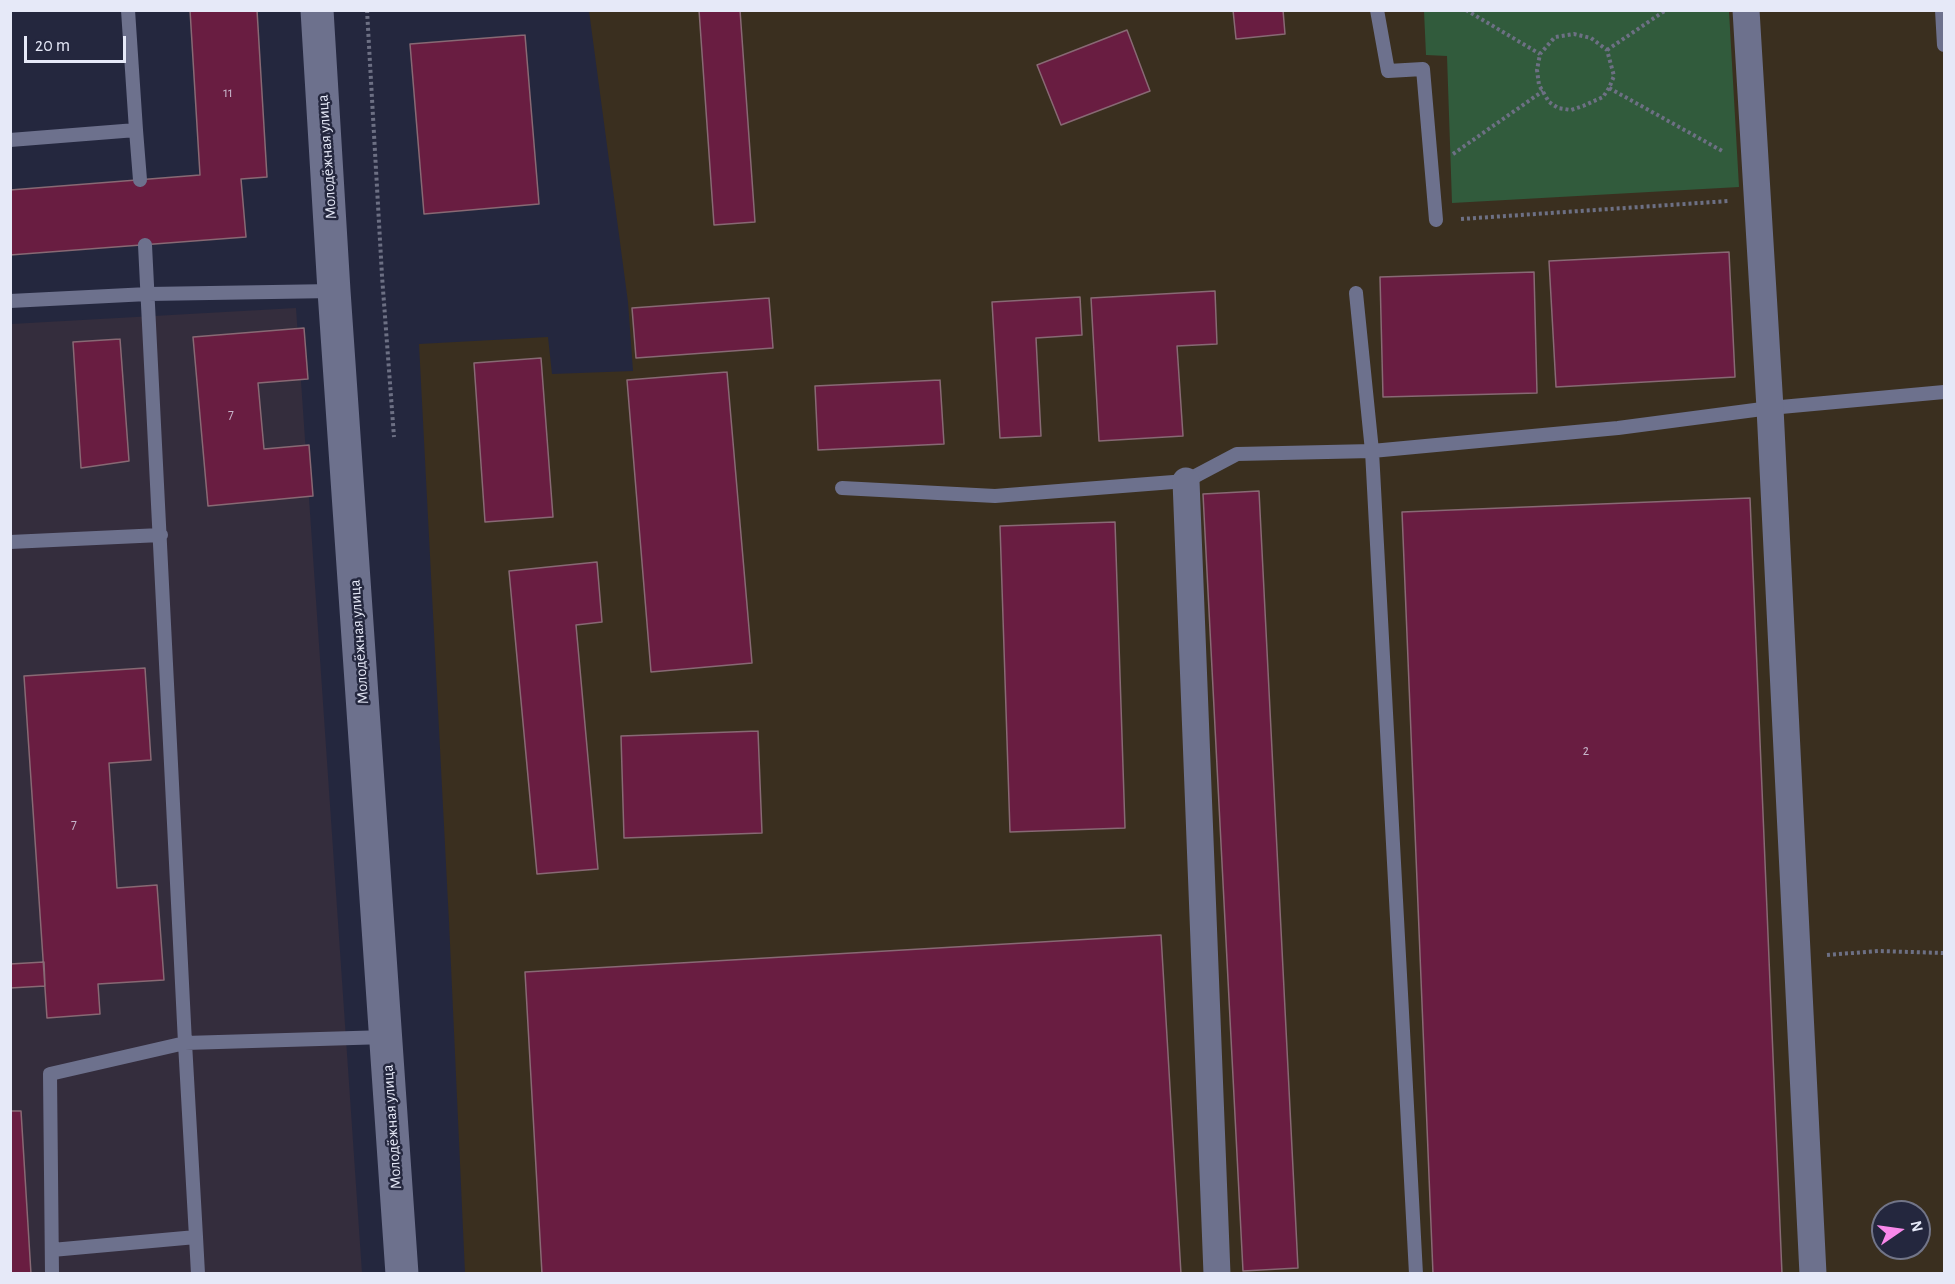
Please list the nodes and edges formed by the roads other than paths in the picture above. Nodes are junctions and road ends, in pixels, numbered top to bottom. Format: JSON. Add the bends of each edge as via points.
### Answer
{"nodes":[{"id":1,"x":128,"y":10,"type":"edge"},
{"id":2,"x":317,"y":10,"type":"edge"},
{"id":3,"x":1377,"y":10,"type":"edge"},
{"id":4,"x":1746,"y":10,"type":"edge"},
{"id":5,"x":1942,"y":10,"type":"edge"},
{"id":6,"x":1944,"y":45,"type":"edge"},
{"id":7,"x":136,"y":130,"type":"junction"},
{"id":8,"x":10,"y":140,"type":"edge"},
{"id":9,"x":140,"y":180,"type":"dead end"},
{"id":10,"x":1436,"y":220,"type":"road end"},
{"id":11,"x":145,"y":245,"type":"dead end"},
{"id":12,"x":334,"y":291,"type":"junction"},
{"id":13,"x":1356,"y":292,"type":"dead end"},
{"id":14,"x":148,"y":294,"type":"junction"},
{"id":15,"x":10,"y":301,"type":"edge"},
{"id":16,"x":1944,"y":392,"type":"edge"},
{"id":17,"x":1770,"y":408,"type":"junction"},
{"id":18,"x":1372,"y":451,"type":"junction"},
{"id":19,"x":1186,"y":481,"type":"junction"},
{"id":20,"x":842,"y":488,"type":"dead end"},
{"id":21,"x":161,"y":535,"type":"junction"},
{"id":22,"x":10,"y":542,"type":"edge"},
{"id":23,"x":387,"y":1037,"type":"junction"},
{"id":24,"x":185,"y":1043,"type":"junction"},
{"id":25,"x":196,"y":1237,"type":"junction"},
{"id":26,"x":52,"y":1250,"type":"junction"},
{"id":27,"x":52,"y":1274,"type":"edge"},
{"id":28,"x":198,"y":1274,"type":"edge"},
{"id":29,"x":402,"y":1274,"type":"edge"},
{"id":30,"x":1217,"y":1274,"type":"edge"},
{"id":31,"x":1416,"y":1274,"type":"edge"},
{"id":32,"x":1813,"y":1274,"type":"edge"}],
"edges":[{"from":1,"to":7,"type":"lane"},
{"from":2,"to":12,"type":"main road","name":"Молодёжная улица"},
{"from":3,"to":10,"type":"lane","via":[[1388,71],[1423,69]]},
{"from":4,"to":17,"type":"street"},
{"from":5,"to":6,"type":"lane"},
{"from":7,"to":8,"type":"lane"},
{"from":7,"to":9,"type":"lane"},
{"from":11,"to":14,"type":"lane"},
{"from":12,"to":14,"type":"lane"},
{"from":12,"to":23,"type":"main road","name":"Молодёжная улица"},
{"from":13,"to":18,"type":"lane"},
{"from":14,"to":15,"type":"lane"},
{"from":14,"to":21,"type":"lane"},
{"from":16,"to":17,"type":"lane"},
{"from":17,"to":18,"type":"lane","via":[[1618,428]]},
{"from":17,"to":32,"type":"street"},
{"from":18,"to":19,"type":"lane","via":[[1236,454]]},
{"from":18,"to":31,"type":"lane"},
{"from":19,"to":20,"type":"lane","via":[[995,496]]},
{"from":19,"to":30,"type":"street"},
{"from":21,"to":22,"type":"lane"},
{"from":21,"to":24,"type":"lane"},
{"from":23,"to":24,"type":"lane"},
{"from":23,"to":29,"type":"main road","name":"Молодёжная улица"},
{"from":24,"to":25,"type":"lane"},
{"from":24,"to":26,"type":"lane","via":[[50,1074]]},
{"from":25,"to":26,"type":"lane"},
{"from":25,"to":28,"type":"lane"},
{"from":26,"to":27,"type":"lane"}]}
